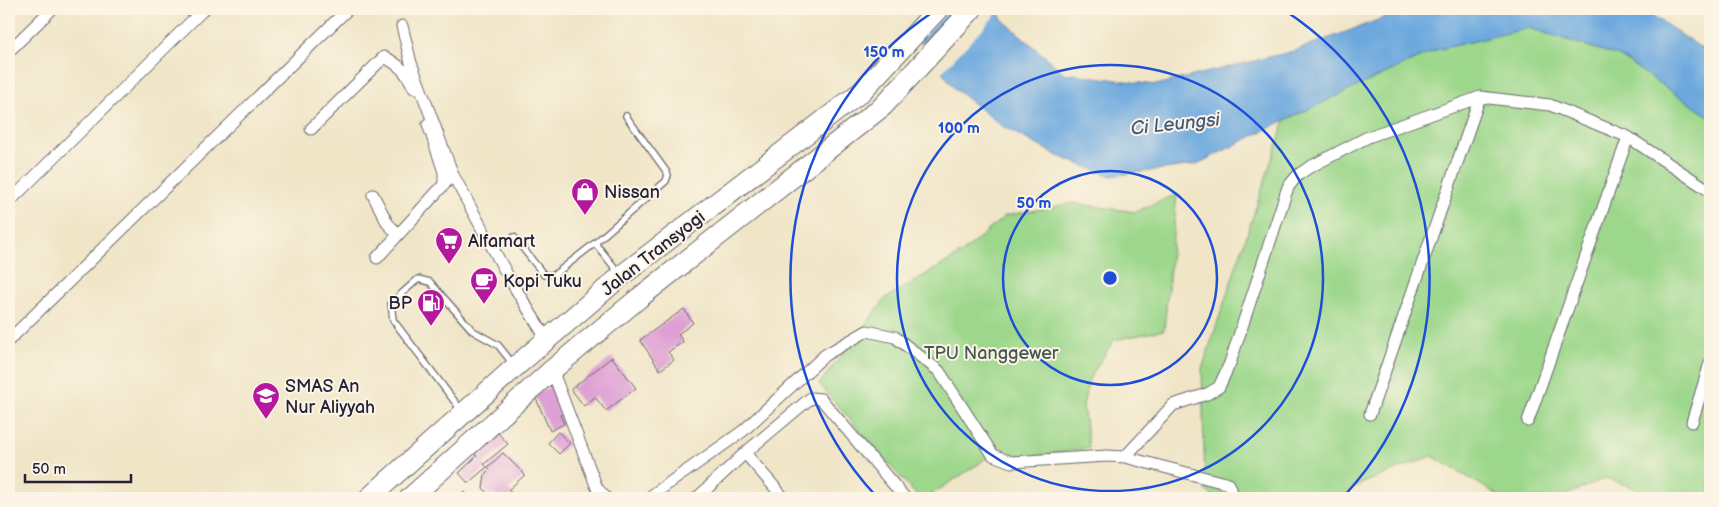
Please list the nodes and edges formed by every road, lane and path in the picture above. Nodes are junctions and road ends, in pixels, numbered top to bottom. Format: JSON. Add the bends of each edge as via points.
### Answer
{"nodes":[{"id":1,"x":52,"y":9,"type":"edge"},
{"id":2,"x":204,"y":9,"type":"edge"},
{"id":3,"x":348,"y":9,"type":"edge"},
{"id":4,"x":938,"y":9,"type":"edge"},
{"id":5,"x":972,"y":9,"type":"edge"},
{"id":6,"x":402,"y":26,"type":"dead end"},
{"id":7,"x":9,"y":51,"type":"edge"},
{"id":8,"x":1480,"y":97,"type":"junction"},
{"id":9,"x":626,"y":116,"type":"dead end"},
{"id":10,"x":311,"y":129,"type":"dead end"},
{"id":11,"x":1628,"y":137,"type":"junction"},
{"id":12,"x":453,"y":175,"type":"junction"},
{"id":13,"x":444,"y":184,"type":"junction"},
{"id":14,"x":1710,"y":191,"type":"edge"},
{"id":15,"x":373,"y":195,"type":"dead end"},
{"id":16,"x":9,"y":202,"type":"edge"},
{"id":17,"x":398,"y":234,"type":"junction"},
{"id":18,"x":514,"y":237,"type":"dead end"},
{"id":19,"x":595,"y":244,"type":"junction"},
{"id":20,"x":376,"y":258,"type":"dead end"},
{"id":21,"x":621,"y":276,"type":"junction"},
{"id":22,"x":9,"y":340,"type":"edge"},
{"id":23,"x":547,"y":340,"type":"junction"},
{"id":24,"x":1710,"y":363,"type":"edge"},
{"id":25,"x":515,"y":367,"type":"junction"},
{"id":26,"x":552,"y":370,"type":"junction"},
{"id":27,"x":463,"y":414,"type":"junction"},
{"id":28,"x":1370,"y":414,"type":"dead end"},
{"id":29,"x":1528,"y":422,"type":"dead end"},
{"id":30,"x":1692,"y":422,"type":"dead end"},
{"id":31,"x":745,"y":453,"type":"junction"},
{"id":32,"x":1125,"y":457,"type":"junction"},
{"id":33,"x":369,"y":498,"type":"edge"},
{"id":34,"x":410,"y":498,"type":"edge"},
{"id":35,"x":606,"y":498,"type":"edge"},
{"id":36,"x":648,"y":498,"type":"edge"},
{"id":37,"x":696,"y":498,"type":"edge"},
{"id":38,"x":784,"y":498,"type":"edge"},
{"id":39,"x":905,"y":498,"type":"edge"},
{"id":40,"x":1234,"y":498,"type":"edge"}],
"edges":[{"from":1,"to":7,"type":"street"},
{"from":2,"to":16,"type":"street"},
{"from":3,"to":22,"type":"street"},
{"from":4,"to":21,"type":"highway","name":"Jalan Transyogi","via":[[901,51],[846,104]]},
{"from":5,"to":26,"type":"highway","name":"Jalan Transyogi","via":[[916,72],[858,128],[638,298]]},
{"from":6,"to":12,"type":"street","via":[[411,63]]},
{"from":8,"to":11,"type":"street","via":[[1550,105]]},
{"from":8,"to":28,"type":"street"},
{"from":8,"to":32,"type":"street","via":[[1368,137],[1298,175],[1288,187],[1279,210],[1219,388],[1173,405]]},
{"from":9,"to":19,"type":"lane","via":[[666,170],[668,178]]},
{"from":10,"to":13,"type":"street","via":[[384,57],[409,76],[444,172]]},
{"from":11,"to":14,"type":"street"},
{"from":11,"to":29,"type":"street"},
{"from":12,"to":13,"type":"street"},
{"from":12,"to":23,"type":"street"},
{"from":13,"to":17,"type":"street"},
{"from":15,"to":17,"type":"street","via":[[388,224]]},
{"from":17,"to":20,"type":"street"},
{"from":18,"to":19,"type":"lane","via":[[548,276],[554,275]]},
{"from":19,"to":21,"type":"lane"},
{"from":21,"to":23,"type":"highway","name":"Jalan Transyogi"},
{"from":23,"to":25,"type":"highway","name":"Jalan Transyogi"},
{"from":24,"to":30,"type":"street"},
{"from":25,"to":27,"type":"highway","name":"Jalan Transyogi"},
{"from":25,"to":27,"type":"lane","via":[[498,345],[473,331],[430,282],[418,279],[398,297],[391,304],[393,320]]},
{"from":26,"to":34,"type":"highway","name":"Jalan Transyogi"},
{"from":26,"to":35,"type":"street","via":[[597,488]]},
{"from":27,"to":33,"type":"highway","name":"Jalan Transyogi"},
{"from":31,"to":37,"type":"street"},
{"from":31,"to":38,"type":"street"},
{"from":31,"to":39,"type":"street","via":[[811,398],[821,399]]},
{"from":32,"to":36,"type":"street","via":[[1011,462],[993,455],[939,371],[894,337],[867,331],[825,355],[743,431]]},
{"from":32,"to":40,"type":"street","via":[[1229,484]]}]}
